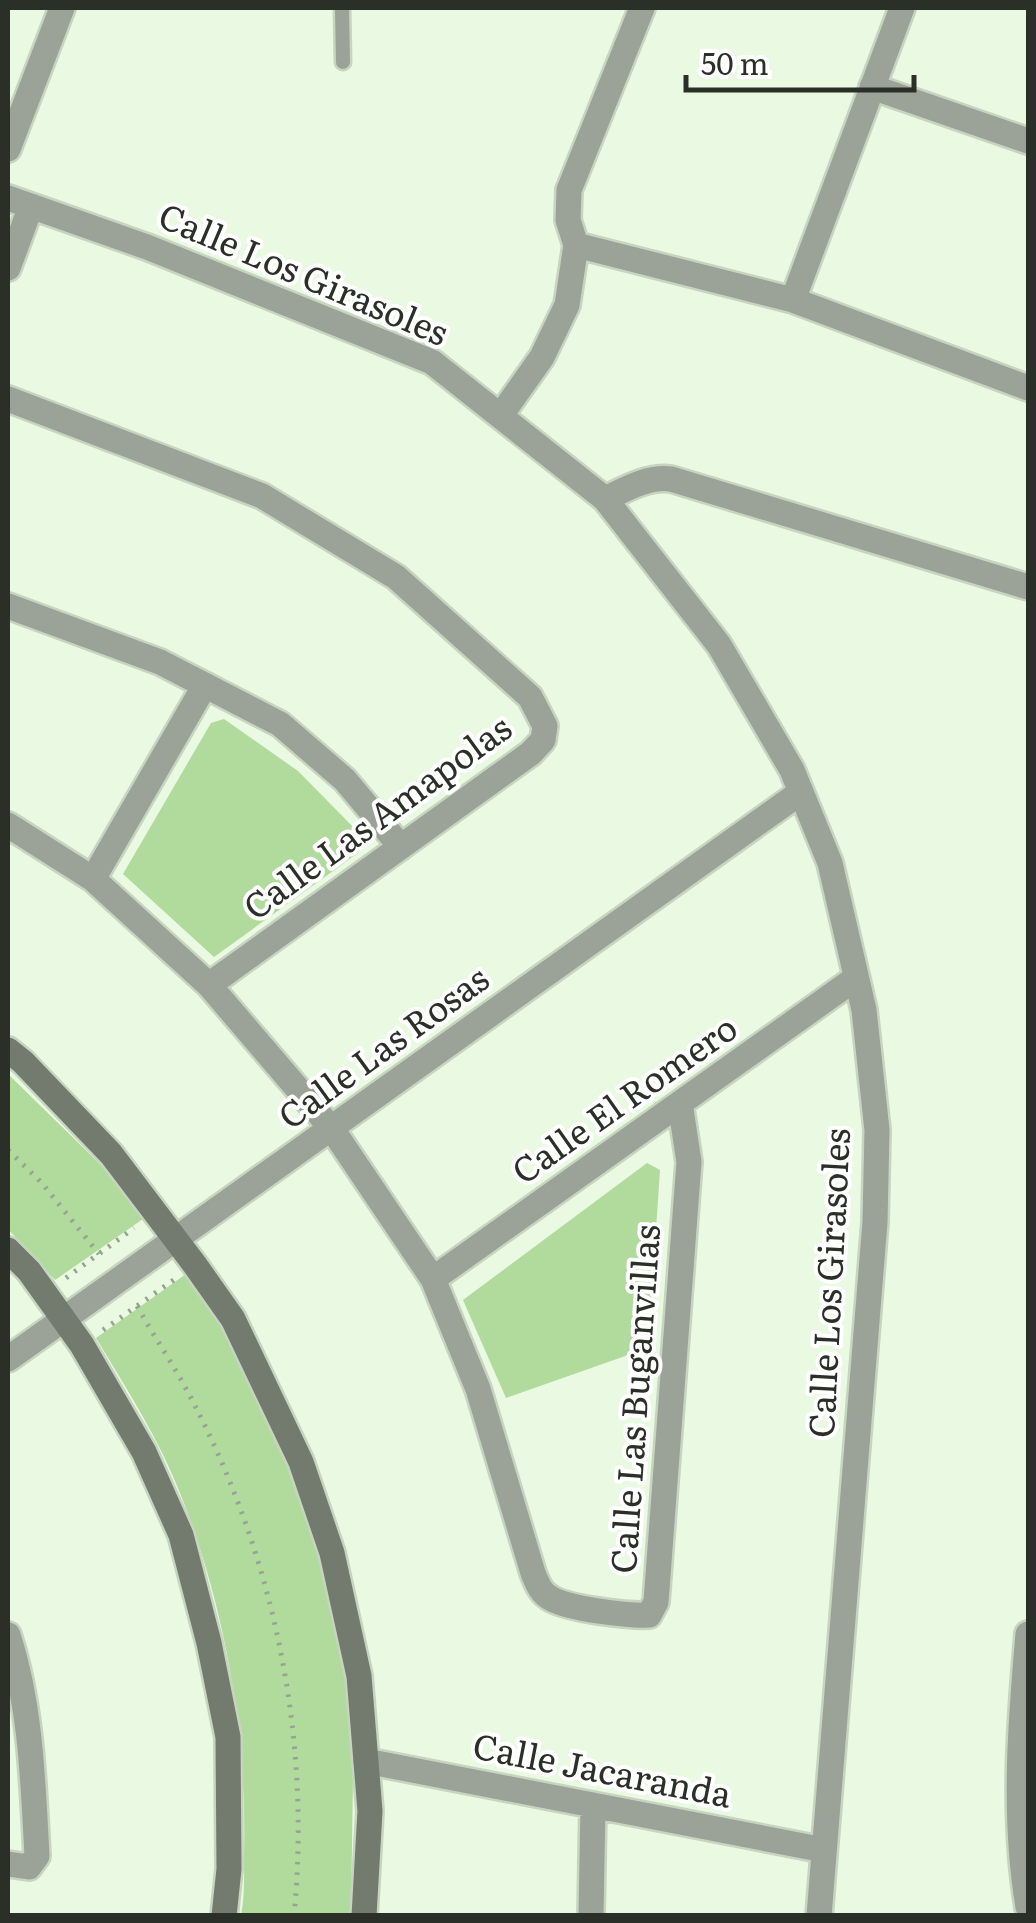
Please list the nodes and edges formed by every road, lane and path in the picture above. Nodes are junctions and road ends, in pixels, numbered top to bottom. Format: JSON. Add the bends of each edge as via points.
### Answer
{"nodes":[{"id":1,"x":62,"y":8,"type":"edge"},
{"id":2,"x":342,"y":8,"type":"edge"},
{"id":3,"x":642,"y":8,"type":"edge"},
{"id":4,"x":902,"y":8,"type":"edge"},
{"id":5,"x":343,"y":62,"type":"dead end"},
{"id":6,"x":872,"y":87,"type":"junction"},
{"id":7,"x":1028,"y":141,"type":"edge"},
{"id":8,"x":8,"y":148,"type":"edge"},
{"id":9,"x":19,"y":202,"type":"edge"},
{"id":10,"x":576,"y":245,"type":"junction"},
{"id":11,"x":8,"y":268,"type":"edge"},
{"id":12,"x":792,"y":300,"type":"junction"},
{"id":13,"x":1028,"y":388,"type":"edge"},
{"id":14,"x":8,"y":399,"type":"edge"},
{"id":15,"x":501,"y":415,"type":"junction"},
{"id":16,"x":606,"y":499,"type":"junction"},
{"id":17,"x":1028,"y":587,"type":"edge"},
{"id":18,"x":8,"y":606,"type":"edge"},
{"id":19,"x":205,"y":685,"type":"junction"},
{"id":20,"x":801,"y":792,"type":"junction"},
{"id":21,"x":8,"y":826,"type":"edge"},
{"id":22,"x":401,"y":847,"type":"junction"},
{"id":23,"x":94,"y":879,"type":"junction"},
{"id":24,"x":856,"y":978,"type":"junction"},
{"id":25,"x":210,"y":986,"type":"junction"},
{"id":26,"x":8,"y":1050,"type":"edge"},
{"id":27,"x":680,"y":1103,"type":"junction"},
{"id":28,"x":332,"y":1129,"type":"junction"},
{"id":29,"x":8,"y":1150,"type":"edge"},
{"id":30,"x":145,"y":1221,"type":"dead end"},
{"id":31,"x":178,"y":1240,"type":"junction"},
{"id":32,"x":8,"y":1250,"type":"edge"},
{"id":33,"x":100,"y":1254,"type":"junction"},
{"id":34,"x":185,"y":1273,"type":"dead end"},
{"id":35,"x":433,"y":1279,"type":"junction"},
{"id":36,"x":56,"y":1286,"type":"dead end"},
{"id":37,"x":137,"y":1306,"type":"junction"},
{"id":38,"x":64,"y":1320,"type":"junction"},
{"id":39,"x":92,"y":1338,"type":"dead end"},
{"id":40,"x":8,"y":1359,"type":"edge"},
{"id":41,"x":1028,"y":1634,"type":"edge"},
{"id":42,"x":8,"y":1635,"type":"edge"},
{"id":43,"x":13,"y":1669,"type":"edge"},
{"id":44,"x":1025,"y":1706,"type":"edge"},
{"id":45,"x":366,"y":1761,"type":"junction"},
{"id":46,"x":593,"y":1805,"type":"junction"},
{"id":47,"x":824,"y":1850,"type":"junction"},
{"id":48,"x":18,"y":1865,"type":"edge"},
{"id":49,"x":1028,"y":1907,"type":"edge"},
{"id":50,"x":224,"y":1916,"type":"edge"},
{"id":51,"x":294,"y":1916,"type":"edge"},
{"id":52,"x":364,"y":1916,"type":"edge"},
{"id":53,"x":590,"y":1916,"type":"edge"},
{"id":54,"x":819,"y":1916,"type":"edge"}],
"edges":[{"from":1,"to":8,"type":"street"},
{"from":2,"to":5,"type":"lane"},
{"from":3,"to":10,"type":"street","via":[[569,190]]},
{"from":4,"to":6,"type":"street"},
{"from":6,"to":7,"type":"street"},
{"from":6,"to":12,"type":"street"},
{"from":9,"to":11,"type":"street"},
{"from":9,"to":15,"type":"street","name":"Calle Los Girasoles","via":[[432,362]]},
{"from":10,"to":12,"type":"street"},
{"from":10,"to":15,"type":"street","via":[[567,305],[542,357]]},
{"from":12,"to":13,"type":"street"},
{"from":14,"to":22,"type":"street","name":"Calle Las Amapolas","via":[[262,496],[396,577],[530,697],[545,726],[543,740]]},
{"from":15,"to":16,"type":"street","name":"Calle Los Girasoles"},
{"from":16,"to":17,"type":"street","via":[[642,482],[671,479]]},
{"from":16,"to":20,"type":"street","name":"Calle Los Girasoles","via":[[718,645]]},
{"from":18,"to":19,"type":"street"},
{"from":19,"to":22,"type":"street","via":[[280,724],[345,780]]},
{"from":19,"to":23,"type":"street"},
{"from":20,"to":24,"type":"street","name":"Calle Los Girasoles","via":[[830,862]]},
{"from":20,"to":28,"type":"street","name":"Calle Las Rosas"},
{"from":21,"to":23,"type":"street","name":"Calle Las Buganvillas"},
{"from":22,"to":25,"type":"street","name":"Calle Las Amapolas"},
{"from":23,"to":25,"type":"street","name":"Calle Las Buganvillas"},
{"from":24,"to":27,"type":"street","name":"Calle El Romero"},
{"from":24,"to":47,"type":"street","name":"Calle Los Girasoles","via":[[877,1130],[875,1222]]},
{"from":25,"to":28,"type":"street","name":"Calle Las Buganvillas"},
{"from":26,"to":31,"type":"street","via":[[111,1154]]},
{"from":27,"to":35,"type":"street","name":"Calle El Romero"},
{"from":27,"to":35,"type":"street","name":"Calle Las Buganvillas","via":[[689,1162],[656,1602],[649,1615],[552,1600],[540,1590],[478,1388]]},
{"from":28,"to":31,"type":"street","name":"Calle Las Rosas"},
{"from":28,"to":35,"type":"street","name":"Calle Las Buganvillas"},
{"from":29,"to":33,"type":"path"},
{"from":30,"to":33,"type":"path"},
{"from":31,"to":38,"type":"street","name":"Calle Las Rosas"},
{"from":31,"to":45,"type":"street","via":[[232,1319],[301,1462],[332,1552],[359,1676]]},
{"from":32,"to":38,"type":"street"},
{"from":33,"to":36,"type":"path"},
{"from":34,"to":37,"type":"path"},
{"from":37,"to":39,"type":"path"},
{"from":37,"to":51,"type":"path","via":[[223,1469],[280,1636],[296,1753]]},
{"from":38,"to":40,"type":"street","name":"Calle Las Rosas"},
{"from":38,"to":50,"type":"street","via":[[144,1452],[181,1535],[228,1736]]},
{"from":41,"to":44,"type":"street"},
{"from":42,"to":43,"type":"street"},
{"from":43,"to":48,"type":"street","via":[[32,1767],[37,1856]]},
{"from":44,"to":49,"type":"street","via":[[1020,1835]]},
{"from":45,"to":46,"type":"street","name":"Calle Jacaranda"},
{"from":45,"to":52,"type":"street"},
{"from":46,"to":47,"type":"street","name":"Calle Jacaranda"},
{"from":46,"to":53,"type":"street"},
{"from":47,"to":54,"type":"street","name":"Calle Los Girasoles"}]}
